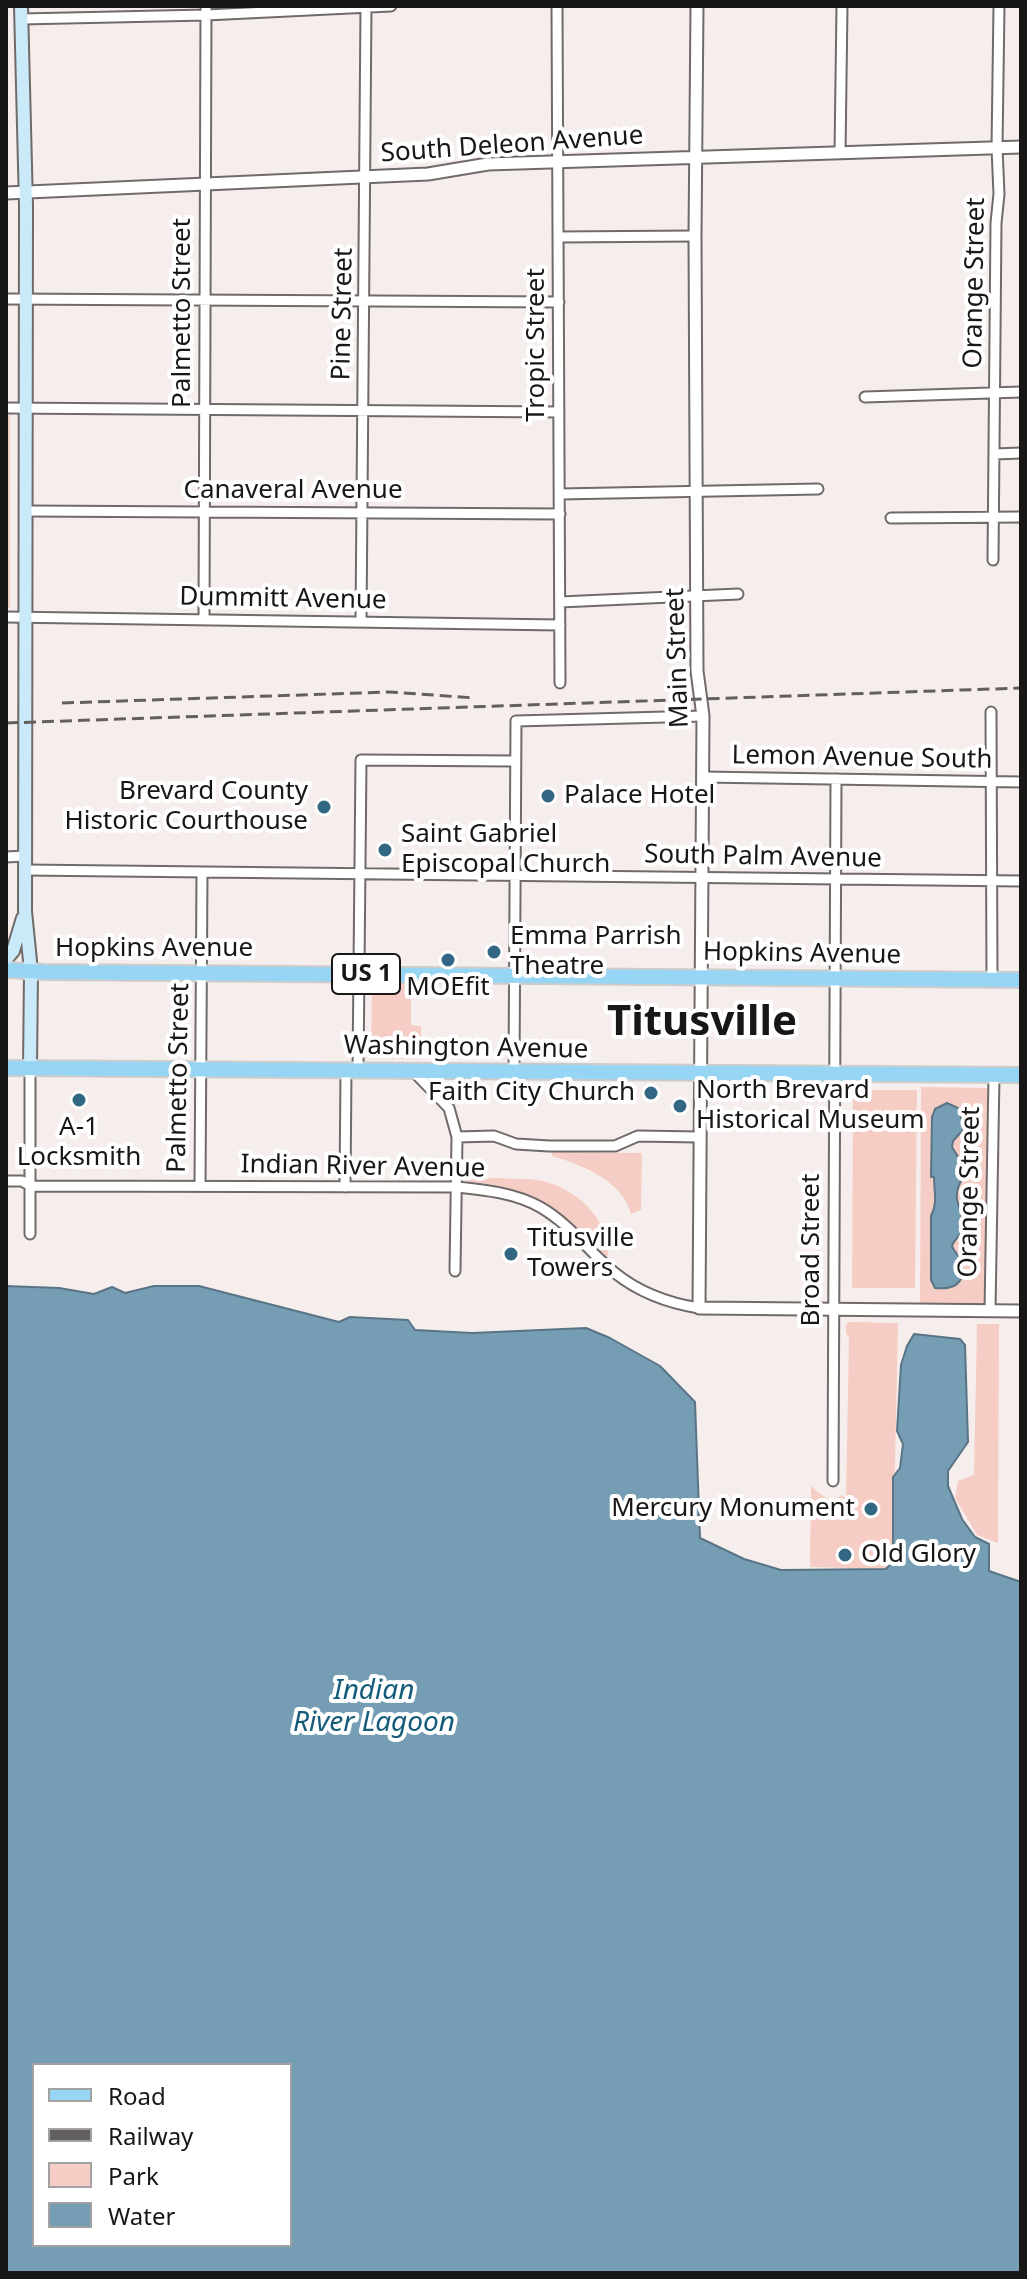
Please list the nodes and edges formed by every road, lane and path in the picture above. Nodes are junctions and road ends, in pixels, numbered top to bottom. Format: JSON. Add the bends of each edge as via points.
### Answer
{"nodes":[{"id":1,"x":366,"y":6,"type":"edge"},
{"id":2,"x":391,"y":6,"type":"edge"},
{"id":3,"x":557,"y":6,"type":"edge"},
{"id":4,"x":697,"y":6,"type":"edge"},
{"id":5,"x":842,"y":6,"type":"edge"},
{"id":6,"x":999,"y":6,"type":"edge"},
{"id":7,"x":206,"y":10,"type":"edge"},
{"id":8,"x":21,"y":13,"type":"edge"},
{"id":9,"x":1021,"y":147,"type":"edge"},
{"id":10,"x":997,"y":148,"type":"junction"},
{"id":11,"x":840,"y":153,"type":"junction"},
{"id":12,"x":695,"y":156,"type":"junction"},
{"id":13,"x":558,"y":161,"type":"junction"},
{"id":14,"x":366,"y":177,"type":"junction"},
{"id":15,"x":205,"y":182,"type":"junction"},
{"id":16,"x":26,"y":192,"type":"junction"},
{"id":17,"x":6,"y":193,"type":"edge"},
{"id":18,"x":695,"y":236,"type":"junction"},
{"id":19,"x":558,"y":237,"type":"junction"},
{"id":20,"x":6,"y":299,"type":"edge"},
{"id":21,"x":27,"y":300,"type":"junction"},
{"id":22,"x":205,"y":300,"type":"junction"},
{"id":23,"x":365,"y":302,"type":"junction"},
{"id":24,"x":559,"y":302,"type":"junction"},
{"id":25,"x":1021,"y":392,"type":"edge"},
{"id":26,"x":995,"y":393,"type":"junction"},
{"id":27,"x":865,"y":397,"type":"dead end"},
{"id":28,"x":205,"y":407,"type":"junction"},
{"id":29,"x":6,"y":408,"type":"edge"},
{"id":30,"x":27,"y":408,"type":"junction"},
{"id":31,"x":364,"y":409,"type":"junction"},
{"id":32,"x":559,"y":412,"type":"junction"},
{"id":33,"x":1021,"y":453,"type":"edge"},
{"id":34,"x":994,"y":454,"type":"junction"},
{"id":35,"x":818,"y":489,"type":"dead end"},
{"id":36,"x":696,"y":491,"type":"junction"},
{"id":37,"x":560,"y":494,"type":"junction"},
{"id":38,"x":27,"y":511,"type":"junction"},
{"id":39,"x":203,"y":513,"type":"junction"},
{"id":40,"x":361,"y":514,"type":"junction"},
{"id":41,"x":560,"y":514,"type":"junction"},
{"id":42,"x":1021,"y":517,"type":"edge"},
{"id":43,"x":891,"y":518,"type":"dead end"},
{"id":44,"x":993,"y":518,"type":"junction"},
{"id":45,"x":993,"y":560,"type":"dead end"},
{"id":46,"x":738,"y":594,"type":"dead end"},
{"id":47,"x":697,"y":595,"type":"junction"},
{"id":48,"x":560,"y":602,"type":"junction"},
{"id":49,"x":6,"y":617,"type":"edge"},
{"id":50,"x":26,"y":617,"type":"junction"},
{"id":51,"x":204,"y":619,"type":"junction"},
{"id":52,"x":361,"y":622,"type":"junction"},
{"id":53,"x":560,"y":625,"type":"junction"},
{"id":54,"x":560,"y":683,"type":"dead end"},
{"id":55,"x":991,"y":712,"type":"dead end"},
{"id":56,"x":703,"y":716,"type":"junction"},
{"id":57,"x":515,"y":761,"type":"junction"},
{"id":58,"x":703,"y":777,"type":"junction"},
{"id":59,"x":836,"y":779,"type":"junction"},
{"id":60,"x":1021,"y":782,"type":"edge"},
{"id":61,"x":991,"y":783,"type":"junction"},
{"id":62,"x":25,"y":856,"type":"junction"},
{"id":63,"x":6,"y":857,"type":"edge"},
{"id":64,"x":25,"y":870,"type":"junction"},
{"id":65,"x":202,"y":874,"type":"junction"},
{"id":66,"x":359,"y":875,"type":"junction"},
{"id":67,"x":516,"y":877,"type":"junction"},
{"id":68,"x":702,"y":878,"type":"junction"},
{"id":69,"x":835,"y":879,"type":"junction"},
{"id":70,"x":990,"y":881,"type":"junction"},
{"id":71,"x":1021,"y":881,"type":"edge"},
{"id":72,"x":25,"y":911,"type":"junction"},
{"id":73,"x":6,"y":959,"type":"edge"},
{"id":74,"x":6,"y":970,"type":"edge"},
{"id":75,"x":31,"y":971,"type":"junction"},
{"id":76,"x":202,"y":973,"type":"junction"},
{"id":77,"x":359,"y":974,"type":"junction"},
{"id":78,"x":515,"y":976,"type":"junction"},
{"id":79,"x":701,"y":977,"type":"junction"},
{"id":80,"x":835,"y":978,"type":"junction"},
{"id":81,"x":992,"y":980,"type":"junction"},
{"id":82,"x":1021,"y":980,"type":"edge"},
{"id":83,"x":6,"y":1068,"type":"edge"},
{"id":84,"x":30,"y":1069,"type":"junction"},
{"id":85,"x":202,"y":1070,"type":"junction"},
{"id":86,"x":352,"y":1071,"type":"junction"},
{"id":87,"x":413,"y":1071,"type":"junction"},
{"id":88,"x":514,"y":1072,"type":"junction"},
{"id":89,"x":701,"y":1075,"type":"junction"},
{"id":90,"x":835,"y":1075,"type":"junction"},
{"id":91,"x":1021,"y":1075,"type":"edge"},
{"id":92,"x":994,"y":1076,"type":"junction"},
{"id":93,"x":457,"y":1137,"type":"junction"},
{"id":94,"x":699,"y":1137,"type":"junction"},
{"id":95,"x":6,"y":1181,"type":"edge"},
{"id":96,"x":31,"y":1186,"type":"junction"},
{"id":97,"x":200,"y":1186,"type":"junction"},
{"id":98,"x":345,"y":1187,"type":"junction"},
{"id":99,"x":457,"y":1187,"type":"junction"},
{"id":100,"x":30,"y":1234,"type":"dead end"},
{"id":101,"x":455,"y":1271,"type":"dead end"},
{"id":102,"x":834,"y":1307,"type":"junction"},
{"id":103,"x":699,"y":1308,"type":"junction"},
{"id":104,"x":990,"y":1310,"type":"junction"},
{"id":105,"x":1021,"y":1311,"type":"edge"},
{"id":106,"x":833,"y":1481,"type":"dead end"}],
"edges":[{"from":1,"to":2,"type":"street"},
{"from":1,"to":7,"type":"street"},
{"from":1,"to":14,"type":"street","name":"Pine Street"},
{"from":3,"to":13,"type":"street","name":"Tropic Street"},
{"from":4,"to":12,"type":"street","name":"Main Street"},
{"from":5,"to":11,"type":"street"},
{"from":6,"to":10,"type":"street","name":"Orange Street"},
{"from":7,"to":8,"type":"street"},
{"from":7,"to":15,"type":"street","name":"Palmetto Street"},
{"from":8,"to":16,"type":"main road"},
{"from":9,"to":10,"type":"street","name":"South Deleon Avenue"},
{"from":10,"to":11,"type":"street","name":"South Deleon Avenue"},
{"from":10,"to":26,"type":"street","name":"Orange Street"},
{"from":11,"to":12,"type":"street","name":"South Deleon Avenue"},
{"from":12,"to":13,"type":"street","name":"South Deleon Avenue"},
{"from":12,"to":18,"type":"street","name":"Main Street"},
{"from":13,"to":14,"type":"street","name":"South Deleon Avenue"},
{"from":13,"to":19,"type":"street","name":"Tropic Street"},
{"from":14,"to":15,"type":"street","name":"South Deleon Avenue"},
{"from":14,"to":23,"type":"street","name":"Pine Street"},
{"from":15,"to":16,"type":"street","name":"South Deleon Avenue"},
{"from":15,"to":22,"type":"street","name":"Palmetto Street"},
{"from":16,"to":17,"type":"street","name":"South Deleon Avenue"},
{"from":16,"to":21,"type":"main road"},
{"from":18,"to":19,"type":"street"},
{"from":18,"to":36,"type":"street","name":"Main Street"},
{"from":19,"to":24,"type":"street","name":"Tropic Street"},
{"from":20,"to":21,"type":"street"},
{"from":21,"to":22,"type":"street"},
{"from":21,"to":30,"type":"main road"},
{"from":22,"to":23,"type":"street"},
{"from":22,"to":28,"type":"street","name":"Palmetto Street"},
{"from":23,"to":24,"type":"street"},
{"from":23,"to":31,"type":"street","name":"Pine Street"},
{"from":24,"to":32,"type":"street","name":"Tropic Street"},
{"from":25,"to":26,"type":"street"},
{"from":26,"to":27,"type":"street"},
{"from":26,"to":34,"type":"street","name":"Orange Street"},
{"from":28,"to":30,"type":"street"},
{"from":28,"to":31,"type":"street"},
{"from":28,"to":39,"type":"street","name":"Palmetto Street"},
{"from":29,"to":30,"type":"street"},
{"from":30,"to":38,"type":"main road"},
{"from":31,"to":32,"type":"street"},
{"from":31,"to":40,"type":"street","name":"Pine Street"},
{"from":32,"to":37,"type":"street","name":"Tropic Street"},
{"from":33,"to":34,"type":"street"},
{"from":34,"to":44,"type":"street","name":"Orange Street"},
{"from":35,"to":36,"type":"street"},
{"from":36,"to":37,"type":"street"},
{"from":36,"to":47,"type":"street","name":"Main Street"},
{"from":37,"to":41,"type":"street","name":"Tropic Street"},
{"from":38,"to":39,"type":"street","name":"Canaveral Avenue"},
{"from":38,"to":50,"type":"main road"},
{"from":39,"to":40,"type":"street","name":"Canaveral Avenue"},
{"from":39,"to":51,"type":"street","name":"Palmetto Street"},
{"from":40,"to":41,"type":"street","name":"Canaveral Avenue"},
{"from":40,"to":52,"type":"street","name":"Pine Street"},
{"from":41,"to":48,"type":"street","name":"Tropic Street"},
{"from":42,"to":44,"type":"street"},
{"from":43,"to":44,"type":"street"},
{"from":44,"to":45,"type":"street","name":"Orange Street"},
{"from":46,"to":47,"type":"street"},
{"from":47,"to":48,"type":"street"},
{"from":47,"to":56,"type":"street","name":"Main Street"},
{"from":48,"to":53,"type":"street","name":"Tropic Street"},
{"from":49,"to":50,"type":"street","name":"Dummitt Avenue"},
{"from":50,"to":51,"type":"street","name":"Dummitt Avenue"},
{"from":50,"to":62,"type":"main road"},
{"from":51,"to":52,"type":"street","name":"Dummitt Avenue"},
{"from":52,"to":53,"type":"street","name":"Dummitt Avenue"},
{"from":53,"to":54,"type":"street","name":"Tropic Street"},
{"from":55,"to":61,"type":"street"},
{"from":56,"to":57,"type":"street","via":[[516,721]]},
{"from":56,"to":58,"type":"street","name":"Main Street"},
{"from":57,"to":66,"type":"street","via":[[361,760]]},
{"from":57,"to":67,"type":"street"},
{"from":58,"to":59,"type":"street","name":"Lemon Avenue South"},
{"from":58,"to":68,"type":"street","name":"Main Street"},
{"from":59,"to":61,"type":"street","name":"Lemon Avenue South"},
{"from":59,"to":69,"type":"street","name":"Broad Street"},
{"from":60,"to":61,"type":"street","name":"Lemon Avenue South"},
{"from":61,"to":70,"type":"street"},
{"from":62,"to":63,"type":"street"},
{"from":62,"to":64,"type":"main road"},
{"from":64,"to":65,"type":"street","name":"South Palm Avenue"},
{"from":64,"to":72,"type":"main road"},
{"from":65,"to":66,"type":"street","name":"South Palm Avenue"},
{"from":65,"to":76,"type":"street","name":"Palmetto Street"},
{"from":66,"to":67,"type":"street","name":"South Palm Avenue"},
{"from":66,"to":77,"type":"street"},
{"from":67,"to":68,"type":"street","name":"South Palm Avenue"},
{"from":67,"to":78,"type":"street"},
{"from":68,"to":69,"type":"street","name":"South Palm Avenue"},
{"from":68,"to":79,"type":"street","name":"Main Street"},
{"from":69,"to":70,"type":"street","name":"South Palm Avenue"},
{"from":69,"to":80,"type":"street","name":"Broad Street"},
{"from":70,"to":71,"type":"street","name":"South Palm Avenue"},
{"from":70,"to":81,"type":"street"},
{"from":72,"to":73,"type":"main road","via":[[16,946]]},
{"from":72,"to":75,"type":"main road"},
{"from":74,"to":75,"type":"main road","name":"Hopkins Avenue","number":"US 1"},
{"from":75,"to":76,"type":"main road","name":"Hopkins Avenue","number":"US 1"},
{"from":75,"to":84,"type":"main road"},
{"from":76,"to":77,"type":"main road","name":"Hopkins Avenue","number":"US 1"},
{"from":76,"to":85,"type":"street","name":"Palmetto Street"},
{"from":77,"to":78,"type":"main road","name":"Hopkins Avenue","number":"US 1"},
{"from":77,"to":86,"type":"street"},
{"from":78,"to":79,"type":"main road","name":"Hopkins Avenue","number":"US 1"},
{"from":78,"to":88,"type":"street"},
{"from":79,"to":80,"type":"main road","name":"Hopkins Avenue","number":"US 1"},
{"from":79,"to":89,"type":"street","name":"Main Street"},
{"from":80,"to":81,"type":"main road","name":"Hopkins Avenue","number":"US 1"},
{"from":80,"to":90,"type":"street","name":"Broad Street"},
{"from":81,"to":82,"type":"main road","name":"Hopkins Avenue","number":"US 1"},
{"from":83,"to":84,"type":"main road","name":"Washington Avenue"},
{"from":84,"to":85,"type":"main road","name":"Washington Avenue"},
{"from":84,"to":96,"type":"street"},
{"from":85,"to":86,"type":"main road","name":"Washington Avenue"},
{"from":85,"to":97,"type":"street","name":"Palmetto Street"},
{"from":86,"to":87,"type":"main road","name":"Washington Avenue"},
{"from":86,"to":98,"type":"street"},
{"from":87,"to":88,"type":"main road","name":"Washington Avenue"},
{"from":87,"to":93,"type":"street","via":[[449,1108]]},
{"from":88,"to":89,"type":"main road","name":"Washington Avenue"},
{"from":89,"to":90,"type":"main road","name":"Washington Avenue"},
{"from":89,"to":94,"type":"street","name":"Main Street"},
{"from":90,"to":92,"type":"main road","name":"Washington Avenue"},
{"from":90,"to":102,"type":"street","name":"Broad Street"},
{"from":91,"to":92,"type":"main road","name":"Washington Avenue"},
{"from":92,"to":104,"type":"street","name":"Orange Street"},
{"from":93,"to":94,"type":"street","via":[[615,1146],[638,1136]]},
{"from":93,"to":99,"type":"street"},
{"from":94,"to":103,"type":"street","name":"Main Street"},
{"from":95,"to":96,"type":"street","name":"Indian River Avenue"},
{"from":96,"to":97,"type":"street","name":"Indian River Avenue"},
{"from":96,"to":100,"type":"street"},
{"from":97,"to":98,"type":"street","name":"Indian River Avenue"},
{"from":98,"to":99,"type":"street","name":"Indian River Avenue"},
{"from":99,"to":101,"type":"street"},
{"from":99,"to":103,"type":"street","name":"Indian River Avenue","via":[[516,1197],[540,1207],[643,1293]]},
{"from":102,"to":103,"type":"street","name":"Indian River Avenue"},
{"from":102,"to":104,"type":"street","name":"Indian River Avenue"},
{"from":102,"to":106,"type":"street","name":"Broad Street"},
{"from":104,"to":105,"type":"street","name":"Indian River Avenue"}]}
